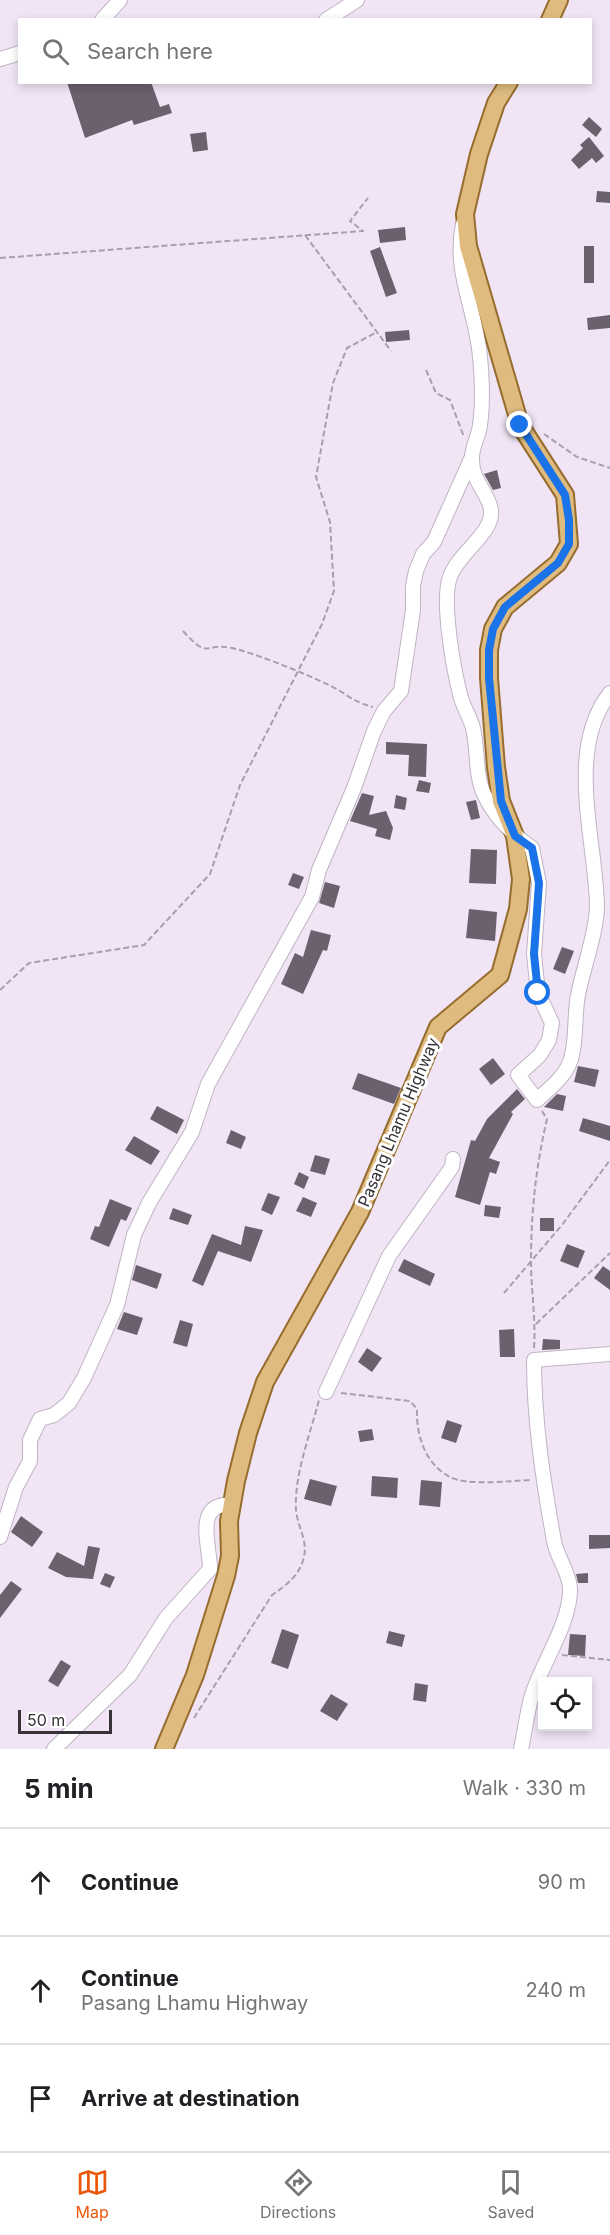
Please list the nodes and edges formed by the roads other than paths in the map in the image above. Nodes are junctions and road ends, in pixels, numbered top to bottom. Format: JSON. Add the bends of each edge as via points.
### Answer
{"nodes":[{"id":1,"x":120,"y":0,"type":"edge"},
{"id":2,"x":357,"y":0,"type":"edge"},
{"id":3,"x":559,"y":0,"type":"edge"},
{"id":4,"x":104,"y":18,"type":"edge"},
{"id":5,"x":329,"y":18,"type":"edge"},
{"id":6,"x":551,"y":18,"type":"edge"},
{"id":7,"x":18,"y":54,"type":"edge"},
{"id":8,"x":0,"y":59,"type":"edge"},
{"id":9,"x":508,"y":84,"type":"edge"},
{"id":10,"x":465,"y":214,"type":"junction"},
{"id":11,"x":471,"y":459,"type":"junction"},
{"id":12,"x":610,"y":693,"type":"edge"},
{"id":13,"x":515,"y":836,"type":"junction"},
{"id":14,"x":453,"y":1159,"type":"dead end"},
{"id":15,"x":610,"y":1354,"type":"edge"},
{"id":16,"x":326,"y":1392,"type":"road end"},
{"id":17,"x":232,"y":1506,"type":"junction"},
{"id":18,"x":0,"y":1537,"type":"edge"},
{"id":19,"x":54,"y":1749,"type":"edge"},
{"id":20,"x":164,"y":1749,"type":"edge"},
{"id":21,"x":521,"y":1749,"type":"edge"}],
"edges":[{"from":1,"to":4,"type":"street"},
{"from":2,"to":5,"type":"street"},
{"from":3,"to":6,"type":"main road"},
{"from":7,"to":8,"type":"street"},
{"from":9,"to":10,"type":"main road","name":"Pasang Lhamu Highway","via":[[493,113]]},
{"from":10,"to":11,"type":"street","via":[[459,255],[480,357],[480,425]]},
{"from":10,"to":13,"type":"main road","name":"Pasang Lhamu Highway","via":[[468,246],[520,425],[565,495],[569,544],[558,563],[505,607],[493,629],[489,678],[496,767],[501,801]]},
{"from":11,"to":13,"type":"street","via":[[476,482],[492,509],[490,525],[463,553],[449,577],[447,605],[461,698],[472,728],[483,793]]},
{"from":11,"to":18,"type":"street","via":[[434,542],[423,554],[416,571],[401,691],[384,711],[319,870],[312,897],[208,1084],[192,1132],[149,1203],[134,1235],[119,1300],[84,1378],[69,1403],[54,1415],[40,1419],[30,1440],[30,1461],[16,1487]]},
{"from":12,"to":13,"type":"street","via":[[591,737],[585,771],[597,908],[577,997],[571,1058],[561,1077],[537,1100],[518,1075],[540,1055],[549,1040],[552,1023],[538,993],[534,954],[539,883],[532,848]]},
{"from":13,"to":17,"type":"main road","name":"Pasang Lhamu Highway","via":[[521,879],[518,909],[500,975],[438,1027],[360,1212],[265,1382],[248,1433]]},
{"from":14,"to":16,"type":"street","via":[[452,1167],[389,1256]]},
{"from":15,"to":21,"type":"street","via":[[534,1360],[534,1411],[543,1479],[555,1548],[567,1571],[570,1589],[567,1610],[532,1696]]},
{"from":17,"to":19,"type":"street","via":[[216,1506],[209,1511],[205,1523],[210,1569],[166,1618],[130,1674]]},
{"from":17,"to":20,"type":"main road","name":"Pasang Lhamu Highway","via":[[226,1576],[195,1674]]}]}
